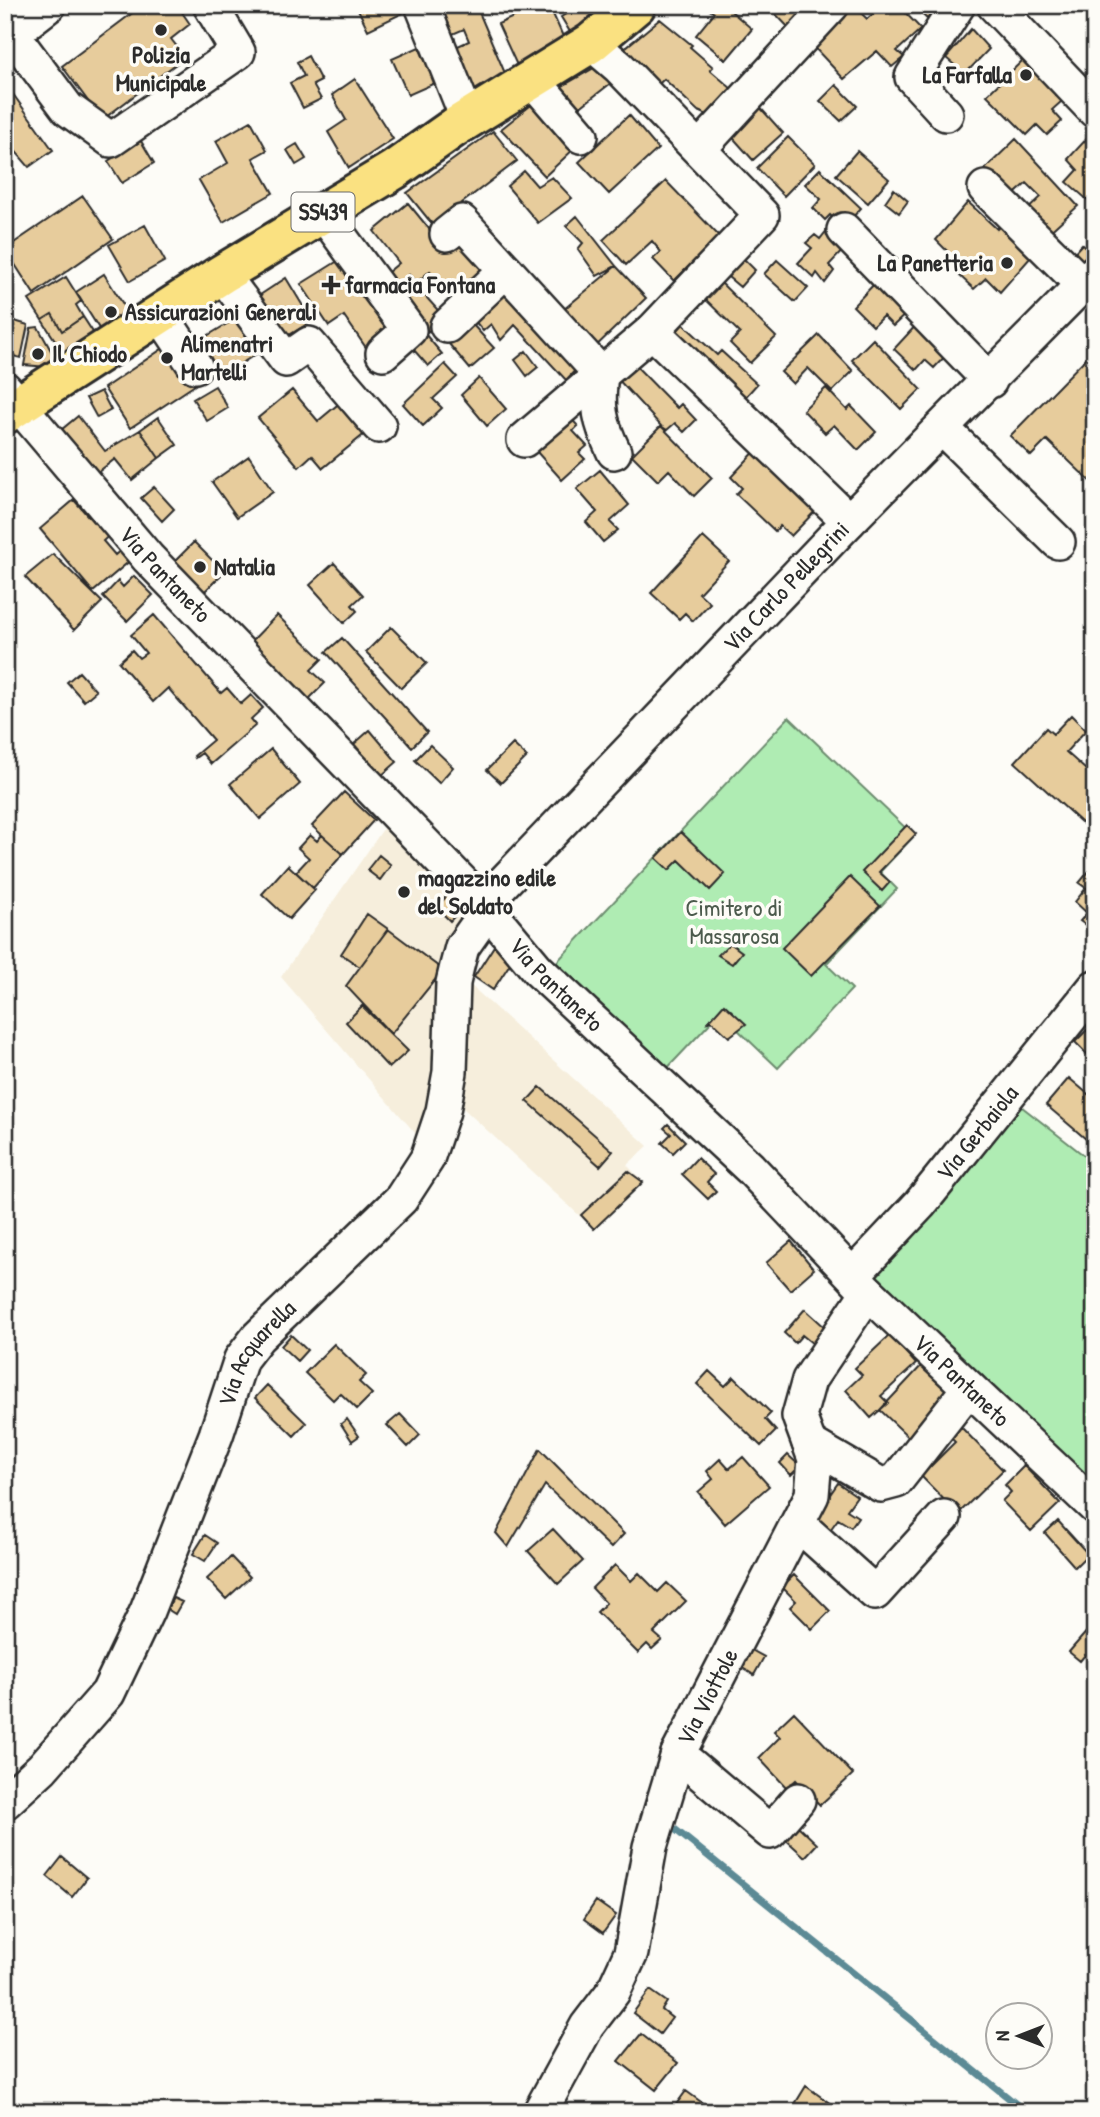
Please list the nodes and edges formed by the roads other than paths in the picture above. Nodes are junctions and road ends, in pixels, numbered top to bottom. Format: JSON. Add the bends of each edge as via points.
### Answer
{"nodes":[{"id":1,"x":49,"y":5,"type":"edge"},
{"id":2,"x":210,"y":5,"type":"edge"},
{"id":3,"x":422,"y":5,"type":"edge"},
{"id":4,"x":636,"y":5,"type":"edge"},
{"id":5,"x":832,"y":5,"type":"edge"},
{"id":6,"x":958,"y":5,"type":"edge"},
{"id":7,"x":994,"y":5,"type":"edge"},
{"id":8,"x":8,"y":35,"type":"edge"},
{"id":9,"x":591,"y":43,"type":"junction"},
{"id":10,"x":532,"y":79,"type":"junction"},
{"id":11,"x":1095,"y":111,"type":"edge"},
{"id":12,"x":946,"y":114,"type":"dead end"},
{"id":13,"x":468,"y":120,"type":"junction"},
{"id":14,"x":581,"y":136,"type":"dead end"},
{"id":15,"x":699,"y":149,"type":"junction"},
{"id":16,"x":985,"y":188,"type":"dead end"},
{"id":17,"x":322,"y":212,"type":"junction"},
{"id":18,"x":844,"y":230,"type":"dead end"},
{"id":19,"x":447,"y":234,"type":"dead end"},
{"id":20,"x":506,"y":270,"type":"junction"},
{"id":21,"x":222,"y":274,"type":"junction"},
{"id":22,"x":1089,"y":278,"type":"edge"},
{"id":23,"x":161,"y":315,"type":"junction"},
{"id":24,"x":447,"y":326,"type":"dead end"},
{"id":25,"x":652,"y":331,"type":"junction"},
{"id":26,"x":383,"y":353,"type":"dead end"},
{"id":27,"x":195,"y":366,"type":"dead end"},
{"id":28,"x":601,"y":374,"type":"junction"},
{"id":29,"x":990,"y":381,"type":"junction"},
{"id":30,"x":9,"y":403,"type":"edge"},
{"id":31,"x":379,"y":426,"type":"dead end"},
{"id":32,"x":942,"y":428,"type":"junction"},
{"id":33,"x":524,"y":440,"type":"dead end"},
{"id":34,"x":614,"y":452,"type":"dead end"},
{"id":35,"x":849,"y":521,"type":"junction"},
{"id":36,"x":1058,"y":542,"type":"dead end"},
{"id":37,"x":486,"y":907,"type":"junction"},
{"id":38,"x":1095,"y":987,"type":"edge"},
{"id":39,"x":1084,"y":1019,"type":"edge"},
{"id":40,"x":860,"y":1283,"type":"junction"},
{"id":41,"x":970,"y":1388,"type":"junction"},
{"id":42,"x":809,"y":1443,"type":"junction"},
{"id":43,"x":1095,"y":1507,"type":"edge"},
{"id":44,"x":944,"y":1517,"type":"dead end"},
{"id":45,"x":798,"y":1524,"type":"junction"},
{"id":46,"x":678,"y":1754,"type":"junction"},
{"id":47,"x":798,"y":1800,"type":"dead end"},
{"id":48,"x":5,"y":1802,"type":"edge"},
{"id":49,"x":540,"y":2112,"type":"edge"}],
"edges":[{"from":1,"to":8,"type":"street"},
{"from":2,"to":8,"type":"street","via":[[238,52],[111,140],[68,109]]},
{"from":3,"to":13,"type":"street"},
{"from":4,"to":9,"type":"main road","number":"SS439"},
{"from":5,"to":15,"type":"street"},
{"from":6,"to":12,"type":"street","via":[[912,76]]},
{"from":7,"to":11,"type":"street"},
{"from":9,"to":10,"type":"main road","number":"SS439"},
{"from":9,"to":15,"type":"street"},
{"from":10,"to":13,"type":"main road","number":"SS439"},
{"from":10,"to":14,"type":"street"},
{"from":13,"to":17,"type":"main road","number":"SS439"},
{"from":15,"to":25,"type":"street","via":[[762,215]]},
{"from":16,"to":22,"type":"street"},
{"from":17,"to":21,"type":"main road","number":"SS439"},
{"from":17,"to":26,"type":"street","via":[[409,330]]},
{"from":18,"to":29,"type":"street"},
{"from":19,"to":20,"type":"street","via":[[462,222]]},
{"from":20,"to":24,"type":"street"},
{"from":20,"to":28,"type":"street"},
{"from":21,"to":23,"type":"main road","number":"SS439"},
{"from":21,"to":31,"type":"street","via":[[286,360],[309,344]]},
{"from":22,"to":29,"type":"street","name":"Via Carlo Pellegrini"},
{"from":23,"to":27,"type":"street"},
{"from":23,"to":30,"type":"main road","number":"SS439"},
{"from":25,"to":28,"type":"street"},
{"from":25,"to":35,"type":"street"},
{"from":28,"to":33,"type":"street"},
{"from":28,"to":34,"type":"street","via":[[597,404]]},
{"from":29,"to":32,"type":"street","name":"Via Carlo Pellegrini"},
{"from":30,"to":37,"type":"street","name":"Via Pantaneto","via":[[148,558]]},
{"from":32,"to":35,"type":"street","name":"Via Carlo Pellegrini"},
{"from":32,"to":36,"type":"street"},
{"from":35,"to":37,"type":"street","name":"Via Carlo Pellegrini"},
{"from":37,"to":40,"type":"street","name":"Via Pantaneto","via":[[538,970],[750,1168]]},
{"from":37,"to":48,"type":"street","name":"Via Acquarella","via":[[462,947],[453,983],[450,1072],[427,1159],[401,1199],[241,1359],[147,1611],[107,1693],[42,1768]]},
{"from":38,"to":39,"type":"street","name":"Via Gerbaiola"},
{"from":39,"to":40,"type":"street","name":"Via Gerbaiola","via":[[920,1204]]},
{"from":40,"to":41,"type":"street","name":"Via Pantaneto"},
{"from":40,"to":42,"type":"street","name":"Via Viottole","via":[[809,1380],[799,1416]]},
{"from":41,"to":42,"type":"street","via":[[897,1481],[881,1485]]},
{"from":41,"to":43,"type":"street","name":"Via Pantaneto"},
{"from":42,"to":45,"type":"street","name":"Via Viottole","via":[[815,1460],[812,1495]]},
{"from":44,"to":45,"type":"street","via":[[875,1592]]},
{"from":45,"to":46,"type":"street","name":"Via Viottole"},
{"from":46,"to":47,"type":"street","via":[[770,1832]]},
{"from":46,"to":49,"type":"street","name":"Via Viottole","via":[[650,1846],[631,1953],[613,1992],[587,2026]]}]}
